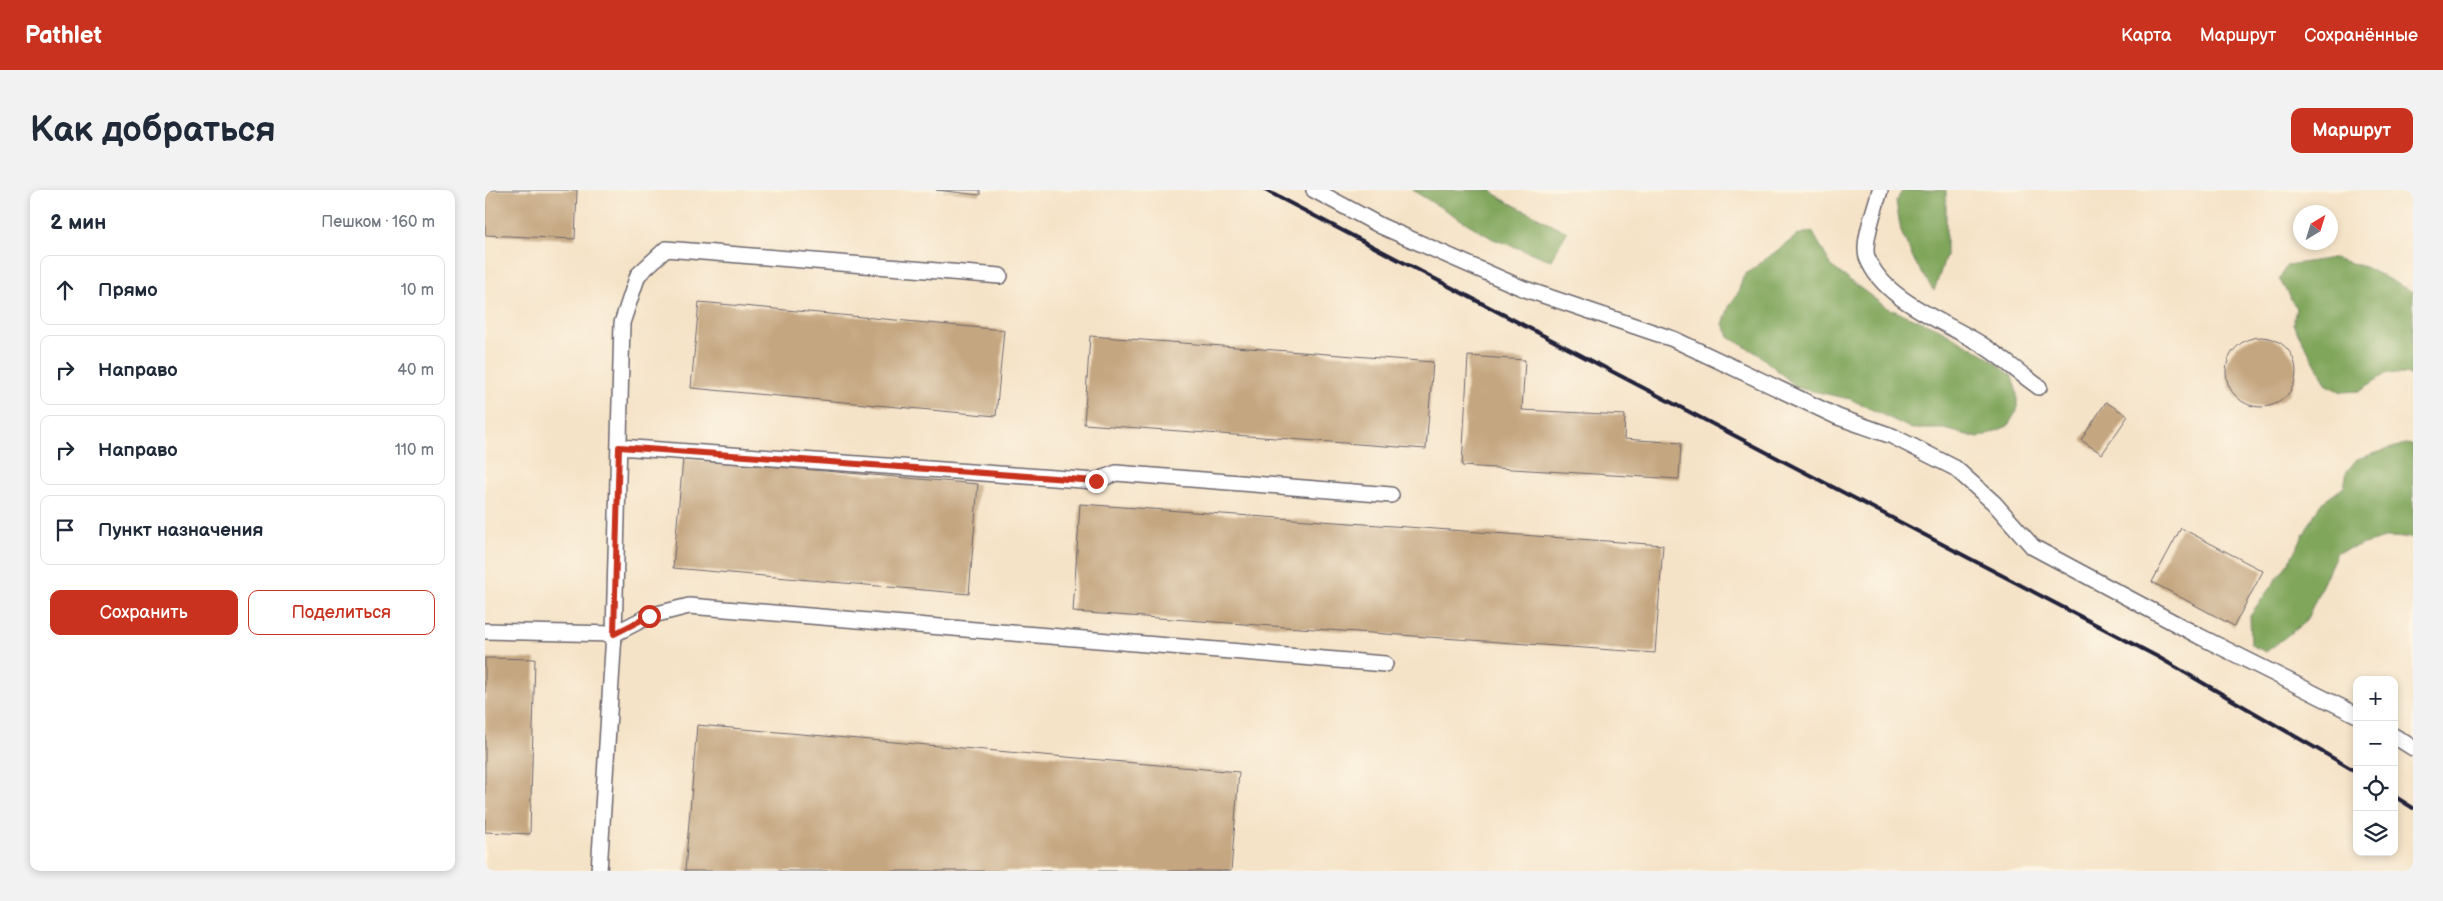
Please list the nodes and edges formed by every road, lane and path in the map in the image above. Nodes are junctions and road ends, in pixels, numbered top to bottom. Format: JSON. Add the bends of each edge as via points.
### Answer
{"nodes":[{"id":1,"x":1314,"y":190,"type":"edge"},
{"id":2,"x":1880,"y":190,"type":"edge"},
{"id":3,"x":1000,"y":276,"type":"dead end"},
{"id":4,"x":2039,"y":388,"type":"dead end"},
{"id":5,"x":619,"y":447,"type":"junction"},
{"id":6,"x":1391,"y":495,"type":"dead end"},
{"id":7,"x":485,"y":631,"type":"edge"},
{"id":8,"x":614,"y":634,"type":"junction"},
{"id":9,"x":1385,"y":664,"type":"dead end"},
{"id":10,"x":2353,"y":714,"type":"edge"},
{"id":11,"x":2398,"y":739,"type":"edge"},
{"id":12,"x":2413,"y":748,"type":"edge"},
{"id":13,"x":599,"y":871,"type":"edge"}],
"edges":[{"from":1,"to":10,"type":"lane","via":[[1381,226],[1521,288],[1673,339],[1838,417],[1892,436],[1955,468],[1994,503],[2033,546],[2199,636]]},
{"from":2,"to":4,"type":"lane","via":[[1867,238],[1866,255],[1878,278],[1905,300],[1984,346]]},
{"from":3,"to":5,"type":"lane","via":[[666,249],[638,275],[622,323]]},
{"from":5,"to":6,"type":"lane","via":[[1096,481],[1115,473]]},
{"from":5,"to":8,"type":"lane"},
{"from":7,"to":8,"type":"lane"},
{"from":8,"to":9,"type":"lane","via":[[649,616],[689,606]]},
{"from":8,"to":13,"type":"lane"},
{"from":11,"to":12,"type":"lane"}]}
